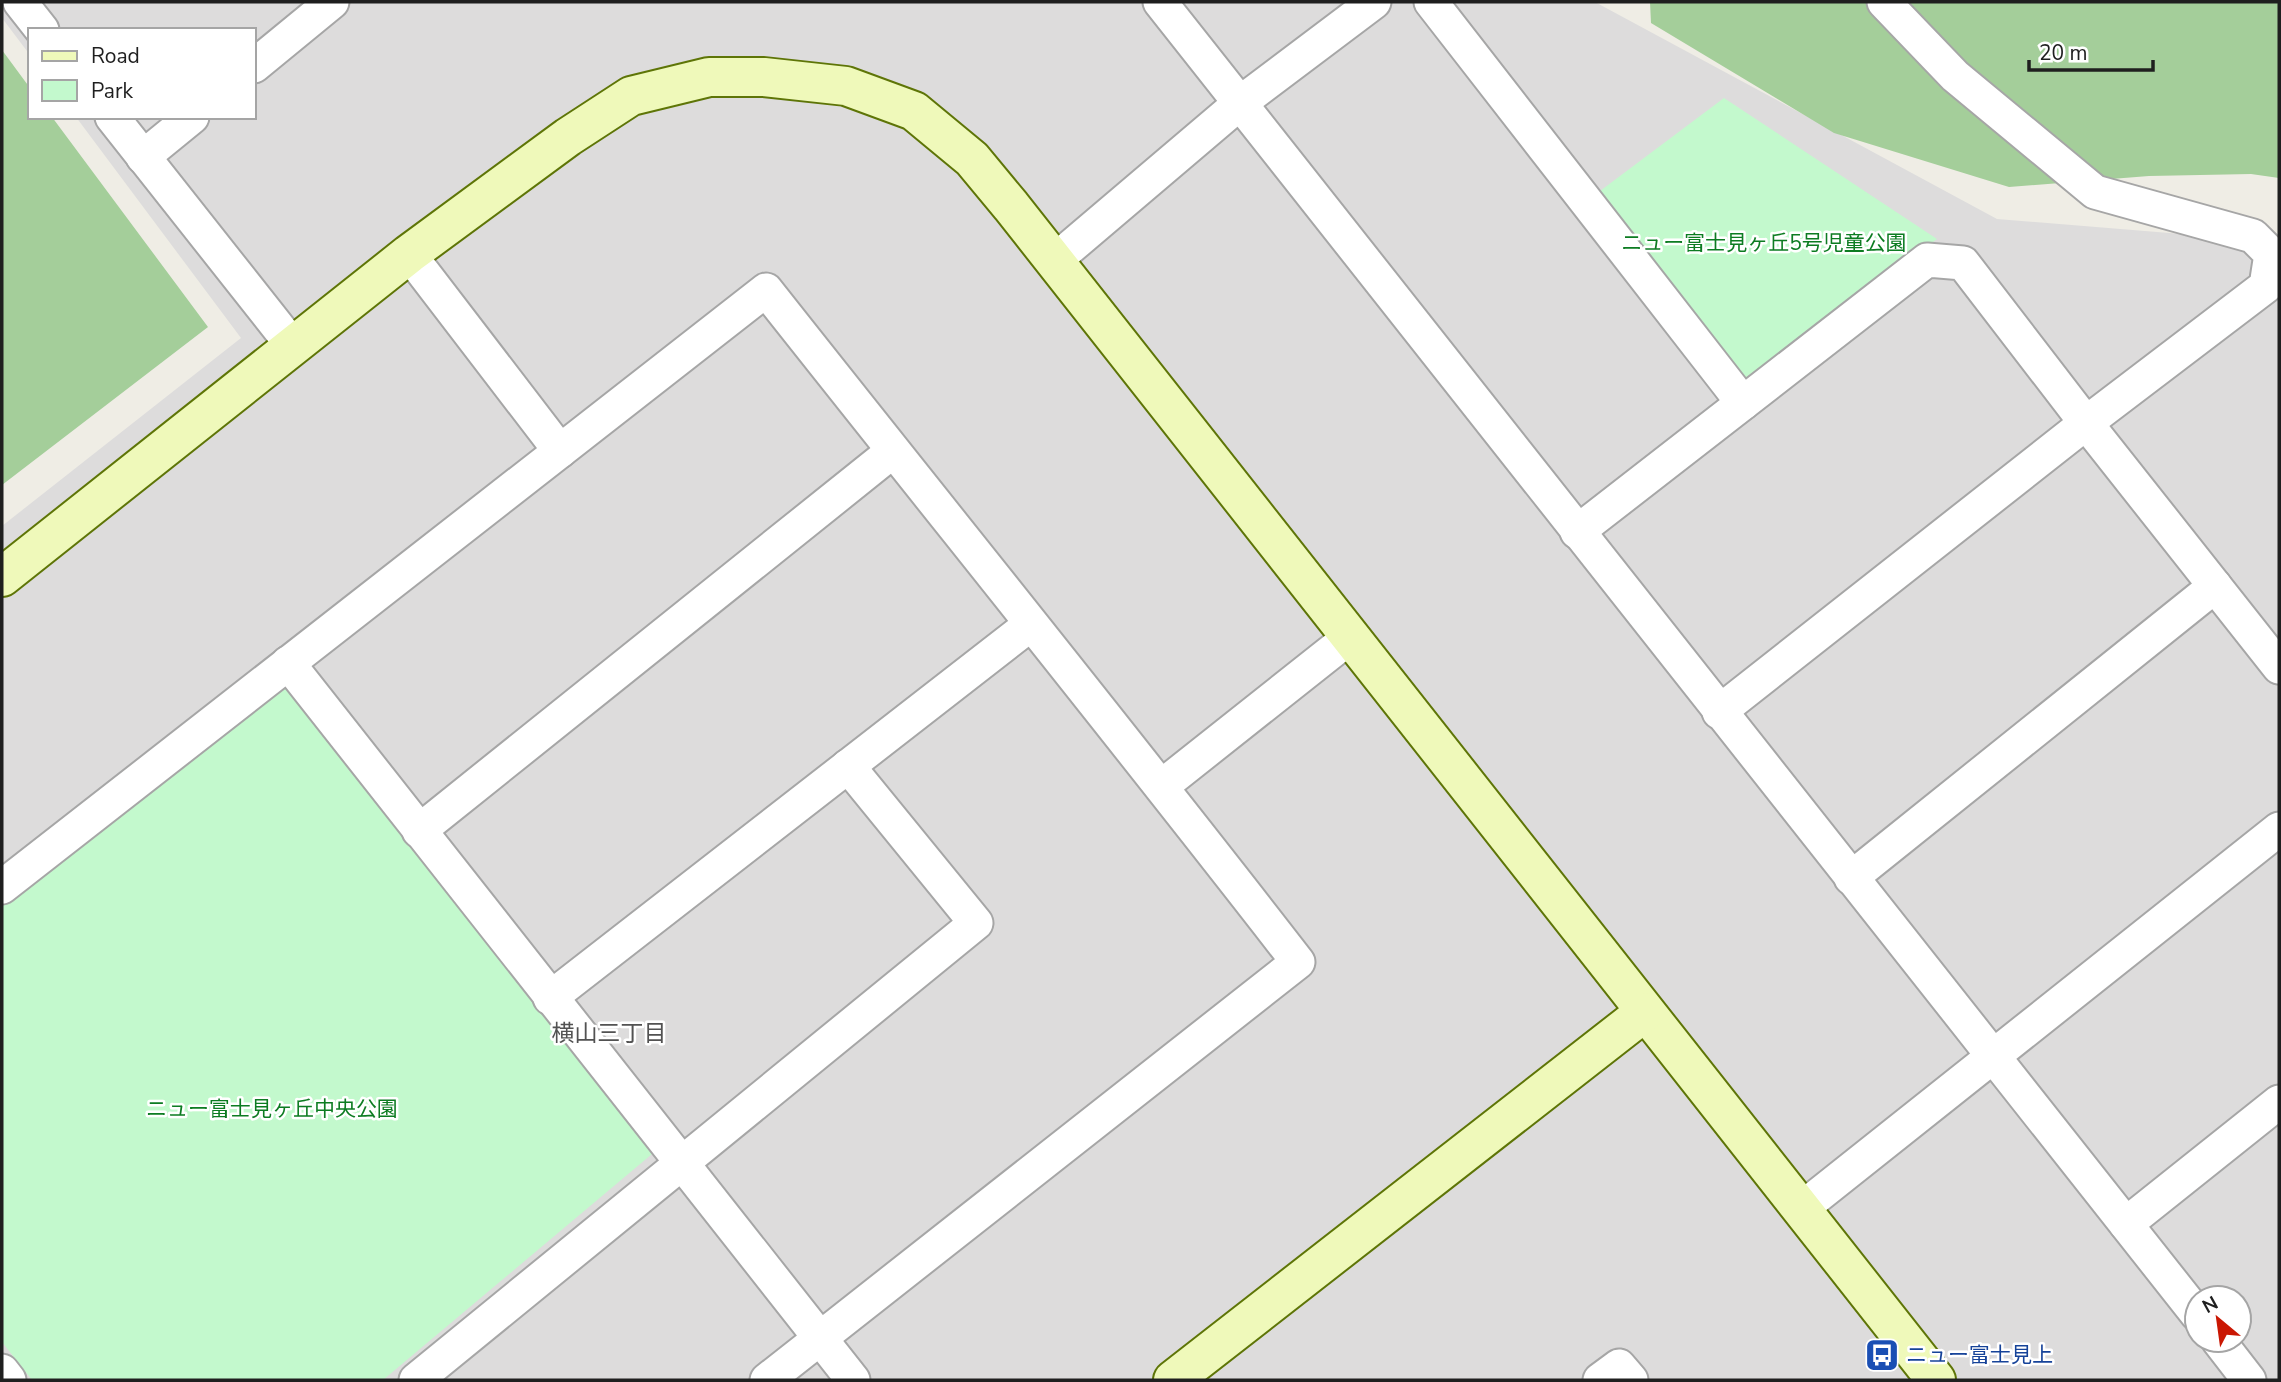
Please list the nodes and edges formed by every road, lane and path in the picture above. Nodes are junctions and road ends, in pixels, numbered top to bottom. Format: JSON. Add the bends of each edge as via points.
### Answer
{"nodes":[{"id":1,"x":20,"y":2,"type":"edge"},
{"id":2,"x":332,"y":2,"type":"edge"},
{"id":3,"x":1160,"y":2,"type":"edge"},
{"id":4,"x":1374,"y":2,"type":"edge"},
{"id":5,"x":1431,"y":2,"type":"edge"},
{"id":6,"x":1884,"y":2,"type":"edge"},
{"id":7,"x":40,"y":28,"type":"edge"},
{"id":8,"x":256,"y":64,"type":"edge"},
{"id":9,"x":1240,"y":103,"type":"junction"},
{"id":10,"x":114,"y":119,"type":"edge"},
{"id":11,"x":190,"y":119,"type":"edge"},
{"id":12,"x":143,"y":157,"type":"junction"},
{"id":13,"x":409,"y":254,"type":"junction"},
{"id":14,"x":1054,"y":261,"type":"junction"},
{"id":15,"x":293,"y":346,"type":"junction"},
{"id":16,"x":1743,"y":403,"type":"junction"},
{"id":17,"x":2086,"y":423,"type":"junction"},
{"id":18,"x":560,"y":451,"type":"junction"},
{"id":19,"x":894,"y":451,"type":"junction"},
{"id":20,"x":1577,"y":532,"type":"junction"},
{"id":21,"x":2,"y":577,"type":"edge"},
{"id":22,"x":2215,"y":586,"type":"junction"},
{"id":23,"x":1031,"y":624,"type":"junction"},
{"id":24,"x":1350,"y":637,"type":"junction"},
{"id":25,"x":288,"y":663,"type":"junction"},
{"id":26,"x":2279,"y":667,"type":"edge"},
{"id":27,"x":1719,"y":712,"type":"junction"},
{"id":28,"x":848,"y":766,"type":"junction"},
{"id":29,"x":1162,"y":786,"type":"junction"},
{"id":30,"x":2279,"y":829,"type":"edge"},
{"id":31,"x":419,"y":831,"type":"junction"},
{"id":32,"x":1851,"y":878,"type":"junction"},
{"id":33,"x":2,"y":887,"type":"edge"},
{"id":34,"x":550,"y":998,"type":"junction"},
{"id":35,"x":1644,"y":1012,"type":"junction"},
{"id":36,"x":1993,"y":1055,"type":"junction"},
{"id":37,"x":2279,"y":1102,"type":"edge"},
{"id":38,"x":680,"y":1162,"type":"junction"},
{"id":39,"x":1801,"y":1209,"type":"junction"},
{"id":40,"x":2126,"y":1224,"type":"junction"},
{"id":41,"x":2183,"y":1296,"type":"edge"},
{"id":42,"x":819,"y":1338,"type":"junction"},
{"id":43,"x":2229,"y":1354,"type":"edge"},
{"id":44,"x":2,"y":1371,"type":"edge"},
{"id":45,"x":9,"y":1380,"type":"edge"},
{"id":46,"x":416,"y":1380,"type":"edge"},
{"id":47,"x":767,"y":1380,"type":"edge"},
{"id":48,"x":853,"y":1380,"type":"edge"},
{"id":49,"x":1174,"y":1380,"type":"edge"},
{"id":50,"x":1600,"y":1380,"type":"edge"},
{"id":51,"x":1631,"y":1380,"type":"edge"},
{"id":52,"x":1936,"y":1380,"type":"edge"},
{"id":53,"x":2249,"y":1380,"type":"edge"}],
"edges":[{"from":1,"to":7,"type":"street"},
{"from":2,"to":8,"type":"street"},
{"from":3,"to":9,"type":"street"},
{"from":4,"to":9,"type":"street"},
{"from":5,"to":16,"type":"street"},
{"from":6,"to":17,"type":"street","via":[[1955,76],[2095,192],[2253,236],[2271,254],[2266,286]]},
{"from":9,"to":14,"type":"street"},
{"from":9,"to":20,"type":"street"},
{"from":10,"to":12,"type":"street"},
{"from":11,"to":12,"type":"street"},
{"from":12,"to":15,"type":"street"},
{"from":13,"to":14,"type":"street","via":[[568,136],[631,96],[709,77],[764,77],[846,86],[914,111],[972,159]]},
{"from":13,"to":15,"type":"street"},
{"from":13,"to":18,"type":"street"},
{"from":14,"to":24,"type":"street"},
{"from":15,"to":21,"type":"street"},
{"from":16,"to":17,"type":"street","via":[[1927,260],[1963,263]]},
{"from":16,"to":20,"type":"street"},
{"from":17,"to":22,"type":"street"},
{"from":17,"to":27,"type":"street"},
{"from":18,"to":19,"type":"street","via":[[766,290]]},
{"from":18,"to":25,"type":"street"},
{"from":19,"to":23,"type":"street"},
{"from":19,"to":31,"type":"street"},
{"from":20,"to":27,"type":"street"},
{"from":22,"to":26,"type":"street"},
{"from":22,"to":32,"type":"street"},
{"from":23,"to":28,"type":"street"},
{"from":23,"to":29,"type":"street"},
{"from":24,"to":29,"type":"street"},
{"from":24,"to":35,"type":"street"},
{"from":25,"to":31,"type":"street"},
{"from":25,"to":33,"type":"street"},
{"from":27,"to":32,"type":"street"},
{"from":28,"to":34,"type":"street"},
{"from":28,"to":38,"type":"street","via":[[976,923]]},
{"from":29,"to":42,"type":"street","via":[[1298,962]]},
{"from":30,"to":36,"type":"street"},
{"from":31,"to":34,"type":"street"},
{"from":32,"to":36,"type":"street"},
{"from":34,"to":38,"type":"street"},
{"from":35,"to":39,"type":"street"},
{"from":35,"to":49,"type":"street"},
{"from":36,"to":39,"type":"street"},
{"from":36,"to":40,"type":"street"},
{"from":37,"to":40,"type":"street"},
{"from":38,"to":42,"type":"street"},
{"from":38,"to":46,"type":"street"},
{"from":39,"to":52,"type":"street"},
{"from":40,"to":41,"type":"street"},
{"from":42,"to":47,"type":"street"},
{"from":42,"to":48,"type":"street"},
{"from":43,"to":53,"type":"street"},
{"from":44,"to":45,"type":"street"},
{"from":50,"to":51,"type":"street","via":[[1619,1366]]}]}
